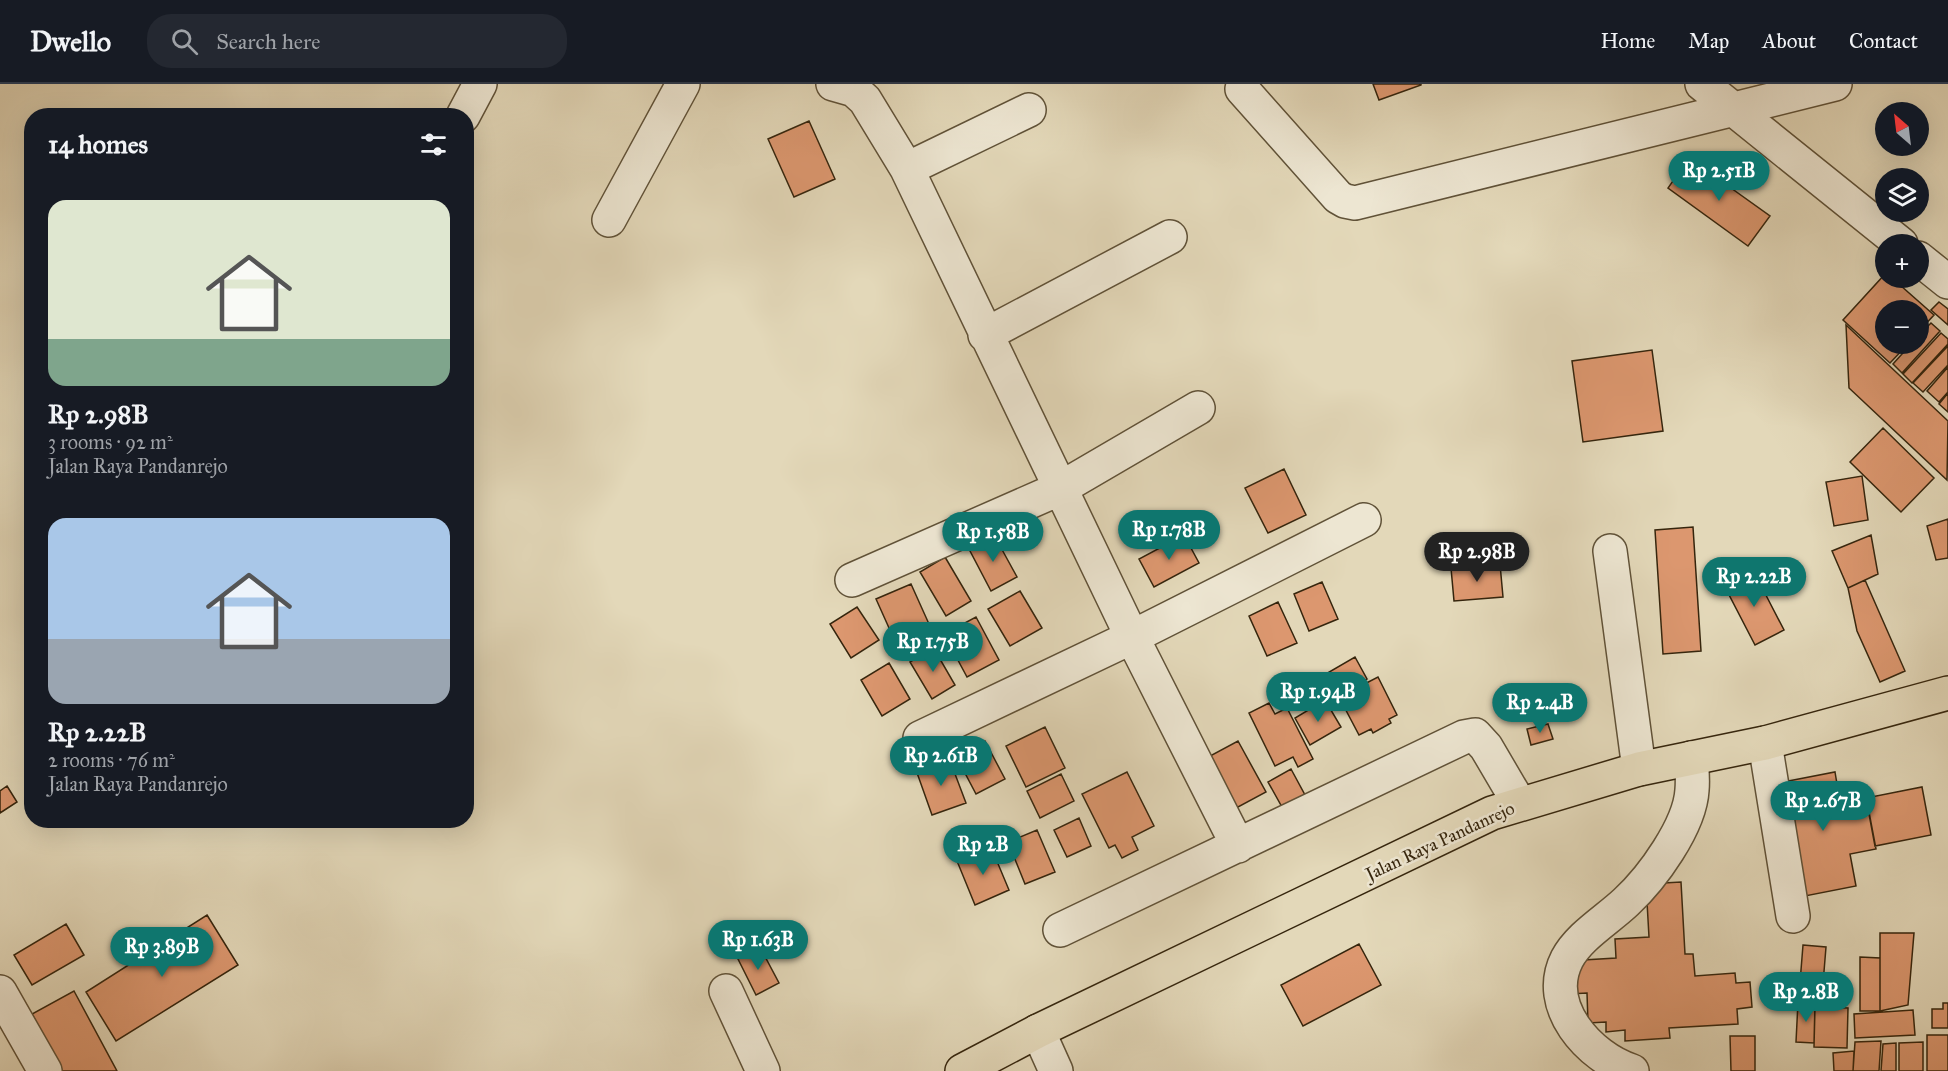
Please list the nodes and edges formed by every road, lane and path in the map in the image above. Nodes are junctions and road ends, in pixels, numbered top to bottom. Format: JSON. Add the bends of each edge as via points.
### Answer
{"nodes":[{"id":1,"x":480,"y":84,"type":"edge"},
{"id":2,"x":683,"y":84,"type":"edge"},
{"id":3,"x":833,"y":84,"type":"edge"},
{"id":4,"x":1702,"y":84,"type":"edge"},
{"id":5,"x":1835,"y":84,"type":"edge"},
{"id":6,"x":1242,"y":89,"type":"dead end"},
{"id":7,"x":467,"y":108,"type":"edge"},
{"id":8,"x":1732,"y":109,"type":"junction"},
{"id":9,"x":1029,"y":110,"type":"dead end"},
{"id":10,"x":907,"y":169,"type":"junction"},
{"id":11,"x":609,"y":220,"type":"dead end"},
{"id":12,"x":1888,"y":234,"type":"edge"},
{"id":13,"x":1170,"y":237,"type":"dead end"},
{"id":14,"x":1929,"y":267,"type":"edge"},
{"id":15,"x":1948,"y":282,"type":"edge"},
{"id":16,"x":985,"y":335,"type":"junction"},
{"id":17,"x":1198,"y":408,"type":"dead end"},
{"id":18,"x":1061,"y":488,"type":"junction"},
{"id":19,"x":1364,"y":520,"type":"dead end"},
{"id":20,"x":1610,"y":551,"type":"dead end"},
{"id":21,"x":852,"y":580,"type":"dead end"},
{"id":22,"x":1132,"y":638,"type":"junction"},
{"id":23,"x":1948,"y":693,"type":"edge"},
{"id":24,"x":920,"y":738,"type":"dead end"},
{"id":25,"x":1765,"y":743,"type":"junction"},
{"id":26,"x":1691,"y":758,"type":"junction"},
{"id":27,"x":1640,"y":769,"type":"junction"},
{"id":28,"x":1519,"y":803,"type":"junction"},
{"id":29,"x":1238,"y":846,"type":"junction"},
{"id":30,"x":1793,"y":916,"type":"dead end"},
{"id":31,"x":1060,"y":930,"type":"dead end"},
{"id":32,"x":0,"y":992,"type":"edge"},
{"id":33,"x":726,"y":992,"type":"dead end"},
{"id":34,"x":1038,"y":1031,"type":"junction"},
{"id":35,"x":45,"y":1071,"type":"edge"},
{"id":36,"x":763,"y":1071,"type":"edge"},
{"id":37,"x":962,"y":1071,"type":"edge"},
{"id":38,"x":1056,"y":1071,"type":"edge"},
{"id":39,"x":1632,"y":1071,"type":"edge"}],
"edges":[{"from":1,"to":7,"type":"street"},
{"from":2,"to":11,"type":"street"},
{"from":3,"to":10,"type":"street","via":[[854,90],[865,100]]},
{"from":4,"to":8,"type":"street"},
{"from":5,"to":8,"type":"street"},
{"from":6,"to":8,"type":"street","via":[[1338,197],[1355,203]]},
{"from":8,"to":12,"type":"street"},
{"from":9,"to":10,"type":"street"},
{"from":10,"to":16,"type":"street"},
{"from":13,"to":16,"type":"street"},
{"from":14,"to":15,"type":"street"},
{"from":16,"to":18,"type":"street"},
{"from":17,"to":18,"type":"street"},
{"from":18,"to":21,"type":"street"},
{"from":18,"to":22,"type":"street"},
{"from":19,"to":22,"type":"street"},
{"from":20,"to":27,"type":"street"},
{"from":22,"to":24,"type":"street"},
{"from":22,"to":29,"type":"street"},
{"from":23,"to":25,"type":"main road","name":"Jalan Raya Pandanrejo"},
{"from":25,"to":26,"type":"main road","name":"Jalan Raya Pandanrejo"},
{"from":25,"to":30,"type":"street"},
{"from":26,"to":27,"type":"main road","name":"Jalan Raya Pandanrejo"},
{"from":26,"to":39,"type":"street","via":[[1692,792],[1682,825],[1647,879],[1568,957],[1560,979],[1562,1002],[1589,1047],[1613,1065]]},
{"from":27,"to":28,"type":"main road","name":"Jalan Raya Pandanrejo"},
{"from":28,"to":29,"type":"street","via":[[1486,747],[1474,735]]},
{"from":28,"to":34,"type":"main road","name":"Jalan Raya Pandanrejo"},
{"from":29,"to":31,"type":"street"},
{"from":32,"to":35,"type":"street"},
{"from":33,"to":36,"type":"street"},
{"from":34,"to":37,"type":"main road","name":"Jalan Raya Pandanrejo"},
{"from":34,"to":38,"type":"street"}]}
